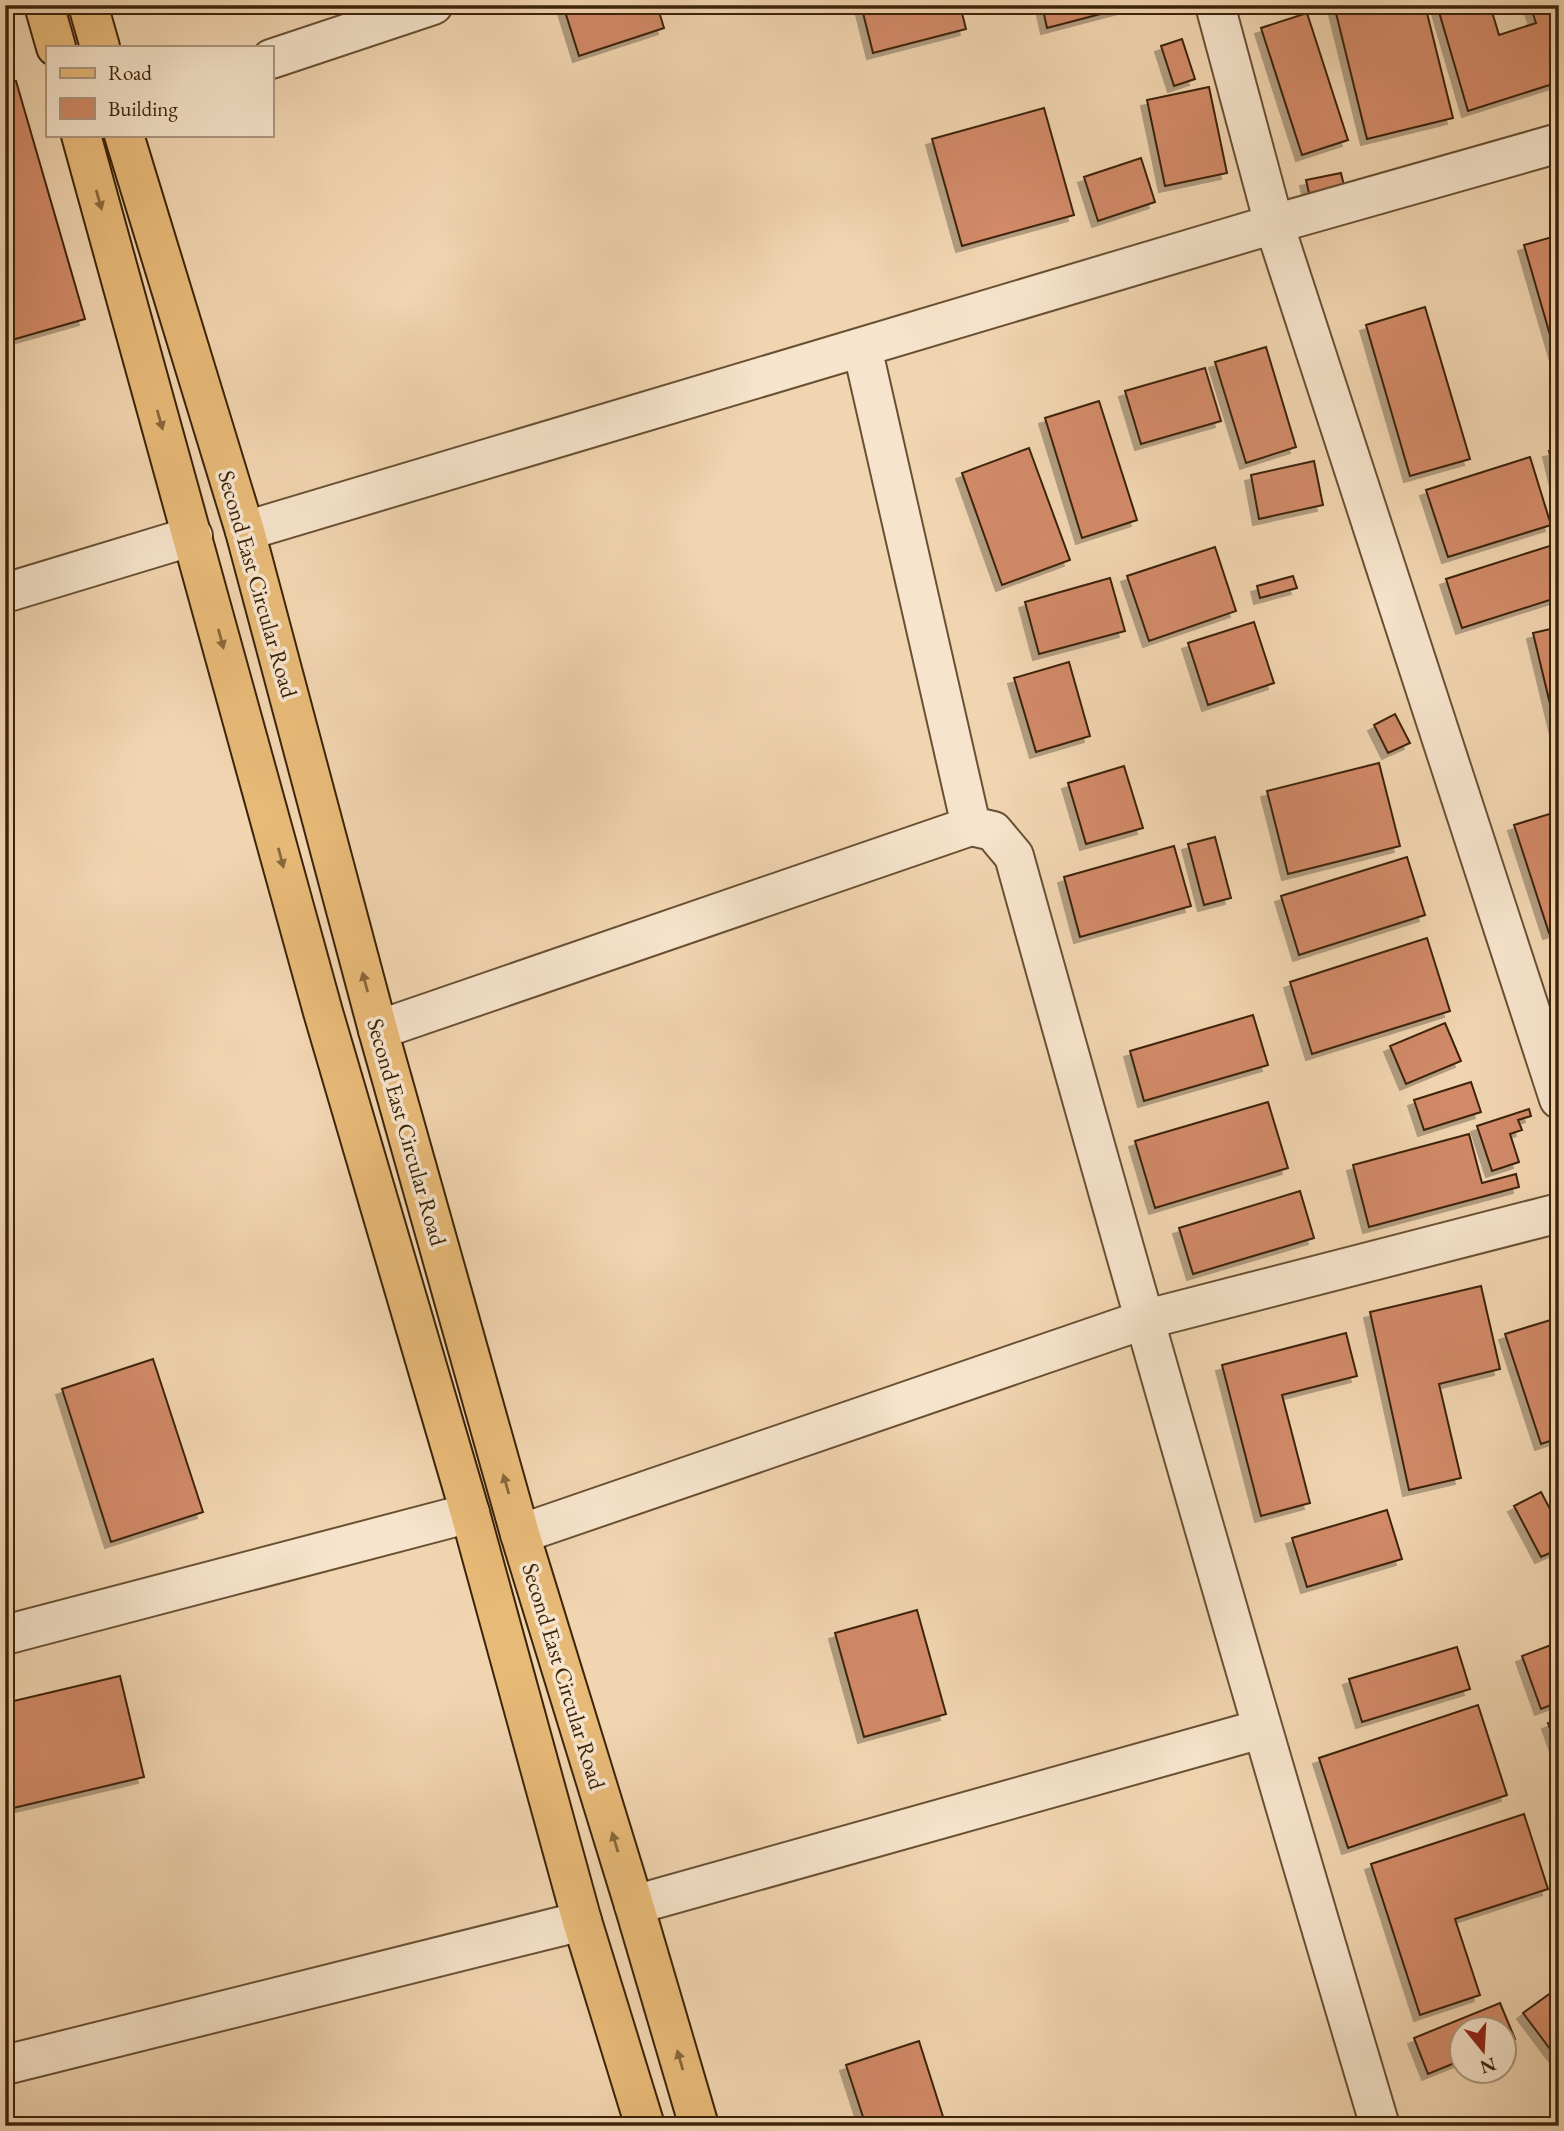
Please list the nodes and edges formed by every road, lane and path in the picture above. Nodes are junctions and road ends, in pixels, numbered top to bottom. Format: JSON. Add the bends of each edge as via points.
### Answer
{"nodes":[{"id":1,"x":44,"y":5,"type":"edge"},
{"id":2,"x":88,"y":5,"type":"edge"},
{"id":3,"x":433,"y":5,"type":"edge"},
{"id":4,"x":1215,"y":5,"type":"edge"},
{"id":5,"x":56,"y":46,"type":"edge"},
{"id":6,"x":100,"y":46,"type":"edge"},
{"id":7,"x":273,"y":58,"type":"edge"},
{"id":8,"x":80,"y":136,"type":"edge"},
{"id":9,"x":124,"y":136,"type":"edge"},
{"id":10,"x":1559,"y":143,"type":"edge"},
{"id":11,"x":1274,"y":224,"type":"junction"},
{"id":12,"x":862,"y":347,"type":"junction"},
{"id":13,"x":245,"y":531,"type":"junction"},
{"id":14,"x":193,"y":536,"type":"junction"},
{"id":15,"x":5,"y":593,"type":"edge"},
{"id":16,"x":971,"y":826,"type":"junction"},
{"id":17,"x":378,"y":1030,"type":"junction"},
{"id":18,"x":1559,"y":1099,"type":"edge"},
{"id":19,"x":1559,"y":1213,"type":"edge"},
{"id":20,"x":1143,"y":1320,"type":"junction"},
{"id":21,"x":470,"y":1513,"type":"junction"},
{"id":22,"x":520,"y":1534,"type":"junction"},
{"id":23,"x":5,"y":1635,"type":"edge"},
{"id":24,"x":1261,"y":1729,"type":"junction"},
{"id":25,"x":635,"y":1905,"type":"junction"},
{"id":26,"x":582,"y":1921,"type":"junction"},
{"id":27,"x":5,"y":2065,"type":"edge"},
{"id":28,"x":645,"y":2126,"type":"edge"},
{"id":29,"x":699,"y":2126,"type":"edge"},
{"id":30,"x":1380,"y":2126,"type":"edge"}],
"edges":[{"from":1,"to":5,"type":"main road"},
{"from":2,"to":6,"type":"main road"},
{"from":3,"to":7,"type":"street"},
{"from":4,"to":11,"type":"street"},
{"from":8,"to":14,"type":"main road","name":"Second East Circular Road","one_way":true},
{"from":9,"to":13,"type":"main road","name":"Second East Circular Road"},
{"from":10,"to":11,"type":"street"},
{"from":11,"to":12,"type":"street"},
{"from":11,"to":18,"type":"street"},
{"from":12,"to":13,"type":"street"},
{"from":12,"to":16,"type":"street"},
{"from":17,"to":13,"type":"main road","name":"Second East Circular Road","one_way":true},
{"from":14,"to":15,"type":"street"},
{"from":14,"to":21,"type":"main road","name":"Second East Circular Road","one_way":true,"via":[[323,1012]]},
{"from":16,"to":17,"type":"street"},
{"from":16,"to":20,"type":"street","via":[[993,831],[1014,856]]},
{"from":22,"to":17,"type":"main road","name":"Second East Circular Road","one_way":true},
{"from":19,"to":20,"type":"street"},
{"from":20,"to":22,"type":"street"},
{"from":20,"to":24,"type":"street"},
{"from":21,"to":23,"type":"street"},
{"from":21,"to":26,"type":"main road","name":"Second East Circular Road"},
{"from":25,"to":22,"type":"main road","name":"Second East Circular Road","one_way":true},
{"from":24,"to":25,"type":"street"},
{"from":24,"to":30,"type":"street"},
{"from":29,"to":25,"type":"main road","name":"Second East Circular Road","one_way":true},
{"from":26,"to":27,"type":"street"},
{"from":26,"to":28,"type":"main road","name":"Second East Circular Road"}]}
